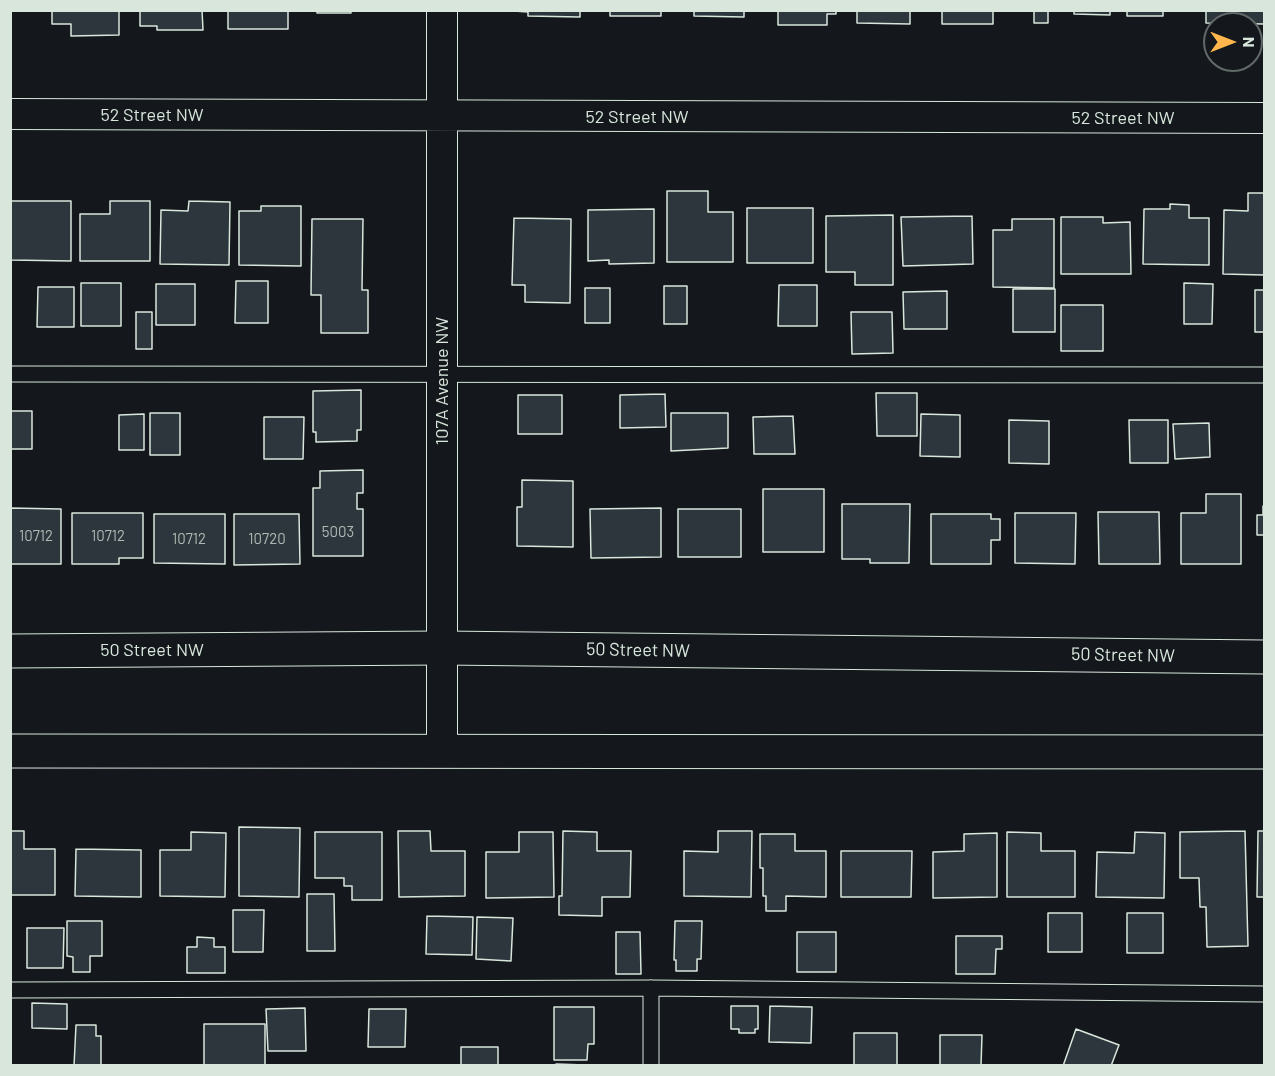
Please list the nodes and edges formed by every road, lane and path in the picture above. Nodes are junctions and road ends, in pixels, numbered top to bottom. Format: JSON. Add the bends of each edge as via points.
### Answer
{"nodes":[{"id":1,"x":442,"y":10,"type":"edge"},
{"id":2,"x":10,"y":114,"type":"edge"},
{"id":3,"x":442,"y":117,"type":"junction"},
{"id":4,"x":1264,"y":118,"type":"edge"},
{"id":5,"x":10,"y":374,"type":"edge"},
{"id":6,"x":442,"y":375,"type":"junction"},
{"id":7,"x":1264,"y":375,"type":"edge"},
{"id":8,"x":442,"y":648,"type":"junction"},
{"id":9,"x":10,"y":651,"type":"edge"},
{"id":10,"x":1264,"y":657,"type":"edge"},
{"id":11,"x":10,"y":751,"type":"edge"},
{"id":12,"x":442,"y":752,"type":"junction"},
{"id":13,"x":1264,"y":752,"type":"edge"},
{"id":14,"x":651,"y":988,"type":"junction"},
{"id":15,"x":10,"y":990,"type":"edge"},
{"id":16,"x":1264,"y":994,"type":"edge"},
{"id":17,"x":651,"y":1065,"type":"edge"}],
"edges":[{"from":1,"to":3,"type":"street","name":"107A Avenue NW"},
{"from":2,"to":3,"type":"street","name":"52 Street NW"},
{"from":3,"to":4,"type":"street","name":"52 Street NW"},
{"from":3,"to":6,"type":"street","name":"107A Avenue NW"},
{"from":5,"to":6,"type":"lane"},
{"from":6,"to":7,"type":"lane"},
{"from":6,"to":8,"type":"street","name":"107A Avenue NW"},
{"from":8,"to":9,"type":"street","name":"50 Street NW"},
{"from":8,"to":10,"type":"street","name":"50 Street NW"},
{"from":8,"to":12,"type":"street","name":"107A Avenue NW"},
{"from":11,"to":12,"type":"street"},
{"from":12,"to":13,"type":"street"},
{"from":14,"to":15,"type":"lane"},
{"from":14,"to":16,"type":"lane"},
{"from":14,"to":17,"type":"lane"}]}
